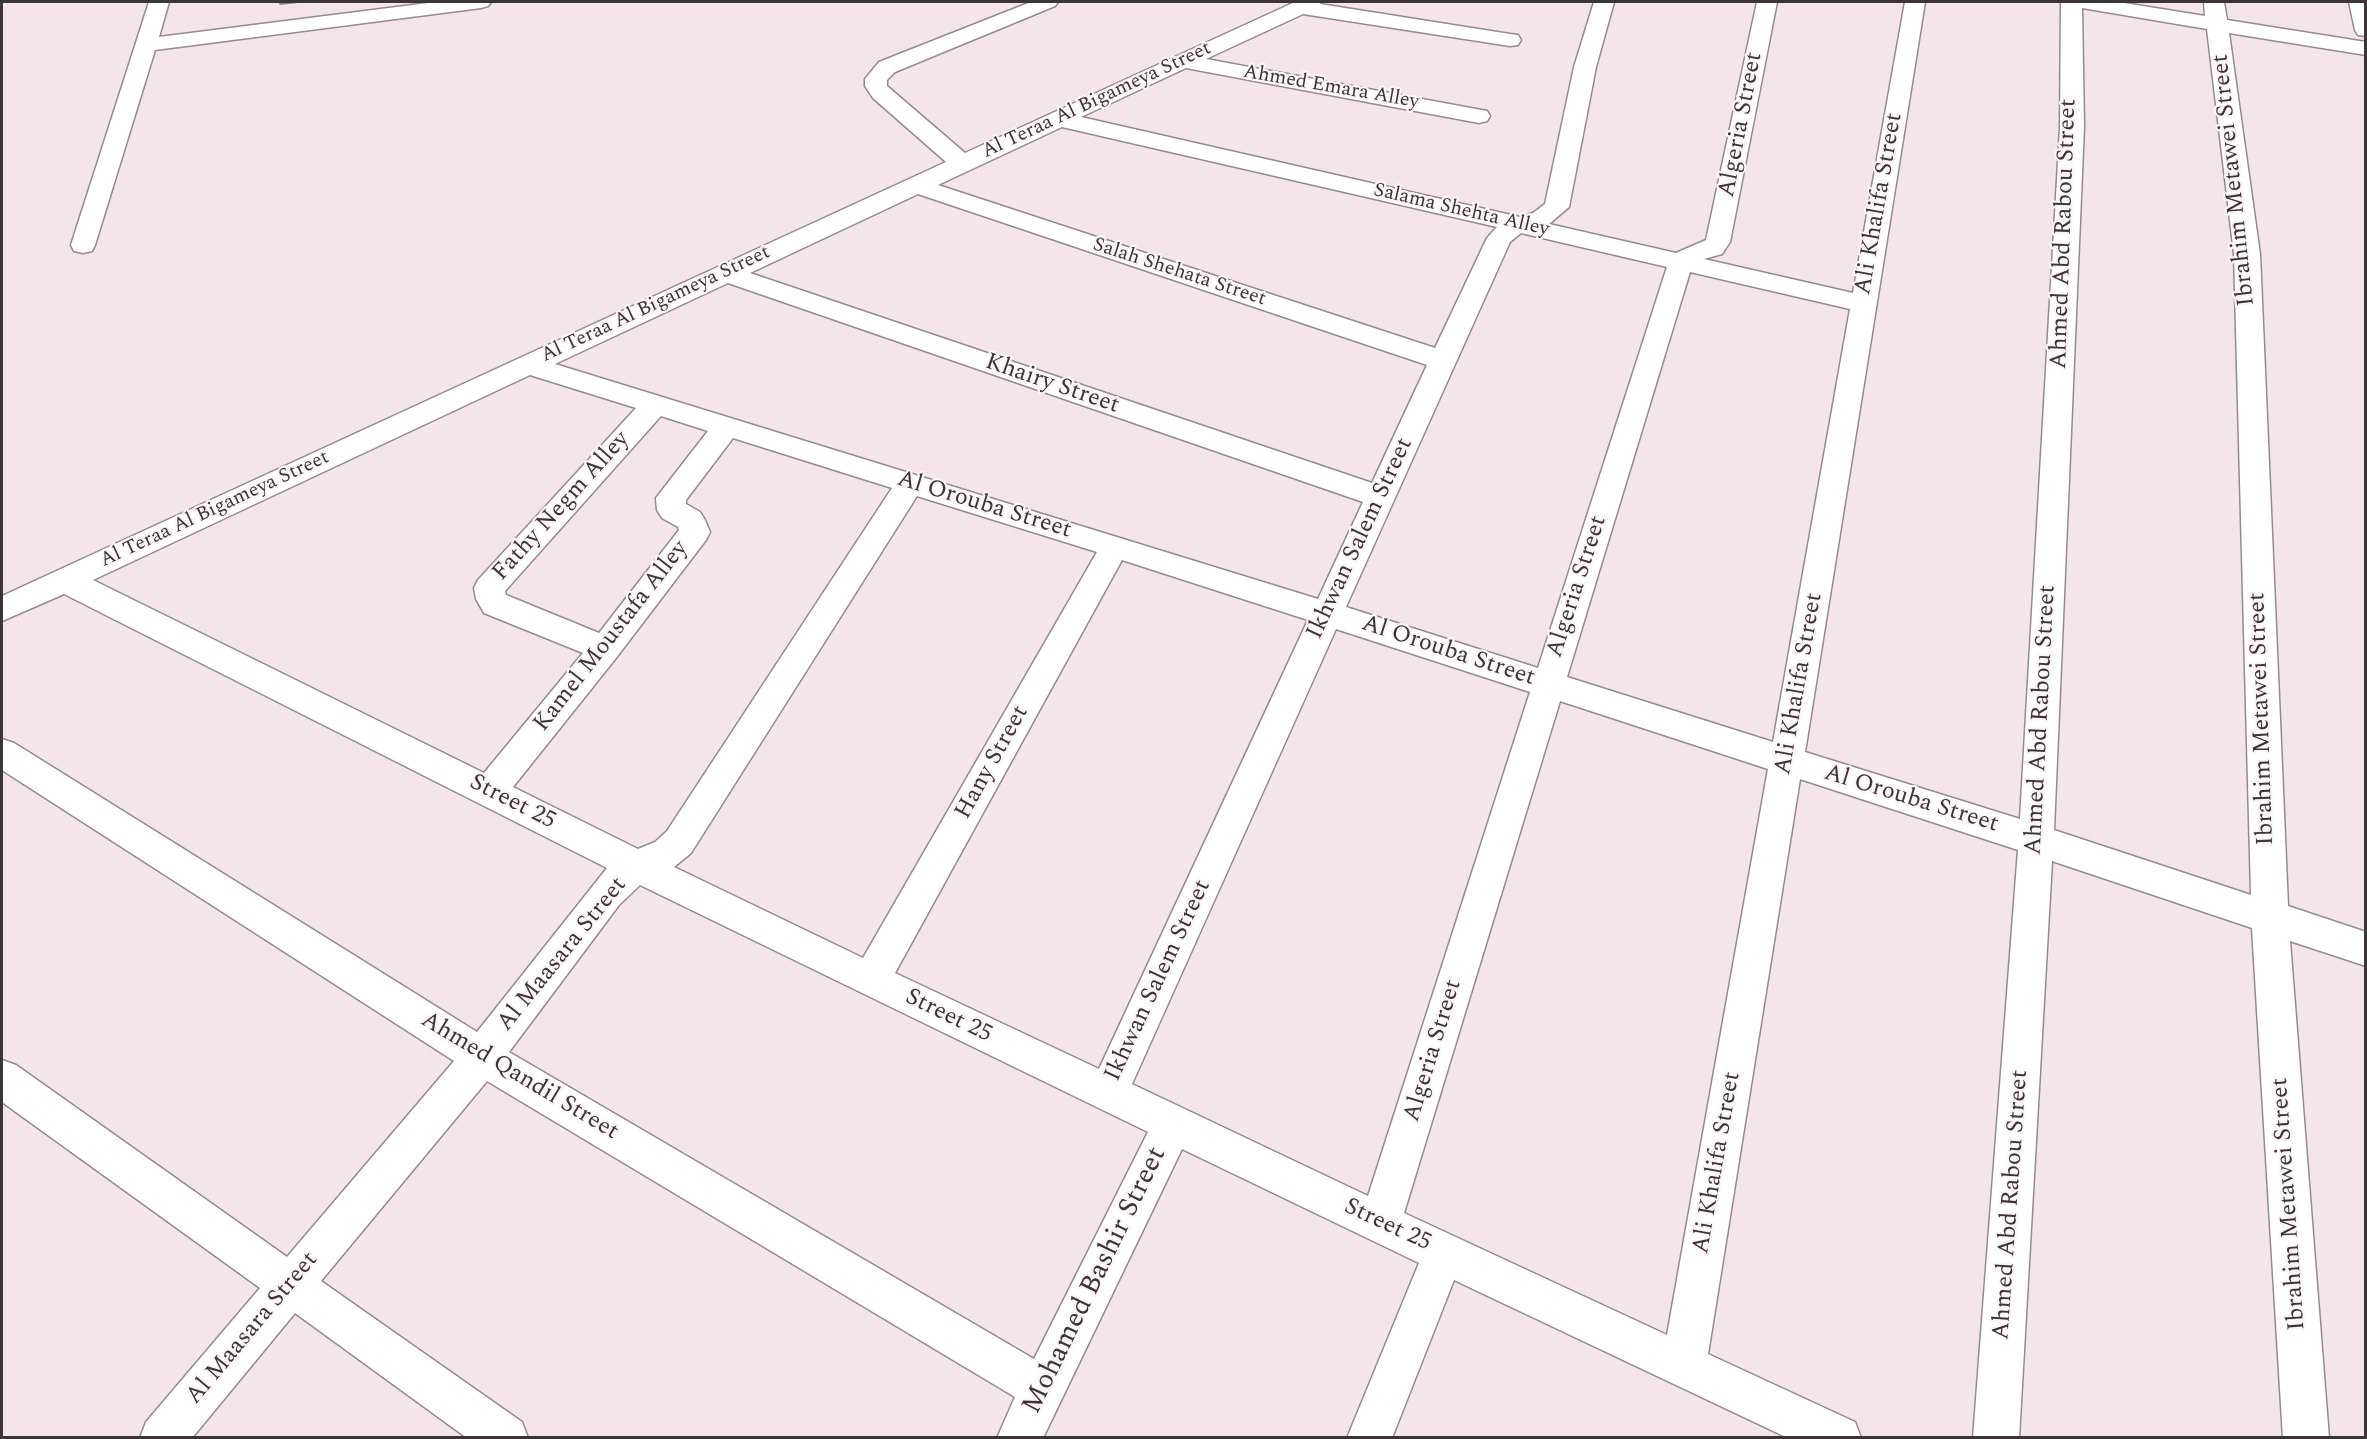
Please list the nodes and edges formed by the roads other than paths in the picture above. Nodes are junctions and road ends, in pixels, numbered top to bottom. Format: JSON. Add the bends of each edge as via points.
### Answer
{"nodes":[{"id":1,"x":159,"y":2,"type":"edge"},
{"id":2,"x":481,"y":2,"type":"edge"},
{"id":3,"x":1048,"y":2,"type":"edge"},
{"id":4,"x":1604,"y":2,"type":"edge"},
{"id":5,"x":1767,"y":2,"type":"edge"},
{"id":6,"x":1915,"y":2,"type":"edge"},
{"id":7,"x":2071,"y":2,"type":"edge"},
{"id":8,"x":2083,"y":2,"type":"edge"},
{"id":9,"x":2359,"y":2,"type":"edge"},
{"id":10,"x":1305,"y":4,"type":"edge"},
{"id":11,"x":2216,"y":13,"type":"edge"},
{"id":12,"x":2366,"y":30,"type":"edge"},
{"id":13,"x":1510,"y":40,"type":"dead end"},
{"id":14,"x":144,"y":45,"type":"junction"},
{"id":15,"x":2366,"y":49,"type":"edge"},
{"id":16,"x":1182,"y":61,"type":"junction"},
{"id":17,"x":1479,"y":116,"type":"dead end"},
{"id":18,"x":1058,"y":118,"type":"junction"},
{"id":19,"x":962,"y":163,"type":"junction"},
{"id":20,"x":915,"y":185,"type":"junction"},
{"id":21,"x":1520,"y":224,"type":"junction"},
{"id":22,"x":83,"y":244,"type":"dead end"},
{"id":23,"x":1681,"y":261,"type":"junction"},
{"id":24,"x":725,"y":273,"type":"junction"},
{"id":25,"x":1864,"y":304,"type":"junction"},
{"id":26,"x":1443,"y":360,"type":"junction"},
{"id":27,"x":527,"y":365,"type":"junction"},
{"id":28,"x":655,"y":405,"type":"junction"},
{"id":29,"x":726,"y":427,"type":"junction"},
{"id":30,"x":910,"y":483,"type":"junction"},
{"id":31,"x":1380,"y":497,"type":"junction"},
{"id":32,"x":1115,"y":546,"type":"junction"},
{"id":33,"x":65,"y":580,"type":"junction"},
{"id":34,"x":2,"y":609,"type":"edge"},
{"id":35,"x":1327,"y":614,"type":"junction"},
{"id":36,"x":605,"y":649,"type":"junction"},
{"id":37,"x":1548,"y":684,"type":"junction"},
{"id":38,"x":2,"y":753,"type":"edge"},
{"id":39,"x":1786,"y":761,"type":"junction"},
{"id":40,"x":489,"y":792,"type":"junction"},
{"id":41,"x":2036,"y":840,"type":"junction"},
{"id":42,"x":637,"y":866,"type":"junction"},
{"id":43,"x":2270,"y":918,"type":"junction"},
{"id":44,"x":2366,"y":950,"type":"edge"},
{"id":45,"x":871,"y":980,"type":"junction"},
{"id":46,"x":482,"y":1057,"type":"junction"},
{"id":47,"x":2,"y":1078,"type":"edge"},
{"id":48,"x":1108,"y":1093,"type":"junction"},
{"id":49,"x":1173,"y":1124,"type":"junction"},
{"id":50,"x":1380,"y":1223,"type":"junction"},
{"id":51,"x":1444,"y":1253,"type":"junction"},
{"id":52,"x":291,"y":1285,"type":"junction"},
{"id":53,"x":1684,"y":1365,"type":"junction"},
{"id":54,"x":1043,"y":1389,"type":"junction"},
{"id":55,"x":162,"y":1437,"type":"edge"},
{"id":56,"x":506,"y":1437,"type":"edge"},
{"id":57,"x":1019,"y":1437,"type":"edge"},
{"id":58,"x":1369,"y":1437,"type":"edge"},
{"id":59,"x":1839,"y":1437,"type":"edge"},
{"id":60,"x":1996,"y":1437,"type":"edge"},
{"id":61,"x":2306,"y":1437,"type":"edge"}],
"edges":[{"from":1,"to":14,"type":"street"},
{"from":2,"to":14,"type":"street"},
{"from":3,"to":19,"type":"street","via":[[887,67],[876,79],[880,93]]},
{"from":4,"to":21,"type":"street","name":"Ikhwan Salem Street","via":[[1584,67],[1557,207],[1542,218]]},
{"from":5,"to":23,"type":"street","name":"Algeria Street","via":[[1718,242],[1713,248]]},
{"from":6,"to":25,"type":"street","name":"Ali Khalifa Street"},
{"from":7,"to":41,"type":"street","name":"Ahmed Abd Rabou Street","via":[[2071,139]]},
{"from":8,"to":11,"type":"street"},
{"from":9,"to":12,"type":"street"},
{"from":10,"to":13,"type":"street"},
{"from":10,"to":16,"type":"street","name":"Al Teraa Al Bigameya Street"},
{"from":11,"to":15,"type":"street"},
{"from":11,"to":43,"type":"street","name":"Ibrahim Metawei Street","via":[[2247,254]]},
{"from":14,"to":22,"type":"street"},
{"from":16,"to":17,"type":"street","name":"Ahmed Emara Alley"},
{"from":16,"to":18,"type":"street","name":"Al Teraa Al Bigameya Street"},
{"from":18,"to":19,"type":"street","name":"Al Teraa Al Bigameya Street"},
{"from":18,"to":21,"type":"street","name":"Salama Shehta Alley"},
{"from":19,"to":20,"type":"street","name":"Al Teraa Al Bigameya Street"},
{"from":20,"to":24,"type":"street","name":"Al Teraa Al Bigameya Street"},
{"from":20,"to":26,"type":"street","name":"Salah Shehata Street"},
{"from":21,"to":23,"type":"street","name":"Salama Shehta Alley"},
{"from":21,"to":26,"type":"street","name":"Ikhwan Salem Street","via":[[1499,238]]},
{"from":23,"to":25,"type":"street","name":"Salama Shehta Alley"},
{"from":23,"to":37,"type":"street","name":"Algeria Street"},
{"from":24,"to":27,"type":"street","name":"Al Teraa Al Bigameya Street"},
{"from":24,"to":31,"type":"street","name":"Khairy Street"},
{"from":25,"to":39,"type":"street","name":"Ali Khalifa Street"},
{"from":26,"to":31,"type":"street","name":"Ikhwan Salem Street"},
{"from":27,"to":28,"type":"street","name":"Al Orouba Street"},
{"from":27,"to":33,"type":"street","name":"Al Teraa Al Bigameya Street"},
{"from":28,"to":29,"type":"street","name":"Al Orouba Street"},
{"from":28,"to":36,"type":"street","name":"Fathy Negm Alley","via":[[489,588],[495,604]]},
{"from":29,"to":30,"type":"street","name":"Al Orouba Street"},
{"from":29,"to":36,"type":"street","name":"Kamel Moustafa Alley","via":[[671,498],[672,510],[690,520],[695,532]]},
{"from":30,"to":32,"type":"street","name":"Al Orouba Street"},
{"from":30,"to":42,"type":"street","name":"Al Maasara Street","via":[[683,836],[667,852]]},
{"from":31,"to":35,"type":"street","name":"Ikhwan Salem Street"},
{"from":32,"to":35,"type":"street","name":"Al Orouba Street"},
{"from":32,"to":45,"type":"street","name":"Hany Street"},
{"from":33,"to":34,"type":"street","name":"Al Teraa Al Bigameya Street"},
{"from":33,"to":40,"type":"street","name":"Street 25"},
{"from":35,"to":37,"type":"street","name":"Al Orouba Street"},
{"from":35,"to":48,"type":"street","name":"Ikhwan Salem Street"},
{"from":36,"to":40,"type":"street","name":"Kamel Moustafa Alley"},
{"from":37,"to":39,"type":"street","name":"Al Orouba Street"},
{"from":37,"to":50,"type":"street","name":"Algeria Street"},
{"from":38,"to":46,"type":"street","name":"Ahmed Qandil Street"},
{"from":39,"to":41,"type":"street","name":"Al Orouba Street"},
{"from":39,"to":53,"type":"street","name":"Ali Khalifa Street"},
{"from":40,"to":42,"type":"street","name":"Street 25"},
{"from":41,"to":43,"type":"street","name":"Al Orouba Street"},
{"from":41,"to":60,"type":"street","name":"Ahmed Abd Rabou Street"},
{"from":42,"to":45,"type":"street","name":"Street 25"},
{"from":42,"to":46,"type":"street","name":"Al Maasara Street","via":[[606,894]]},
{"from":43,"to":44,"type":"street","name":"Al Orouba Street"},
{"from":43,"to":61,"type":"street","name":"Ibrahim Metawei Street"},
{"from":45,"to":48,"type":"street","name":"Street 25"},
{"from":46,"to":52,"type":"street","name":"Al Maasara Street"},
{"from":46,"to":54,"type":"street","name":"Ahmed Qandil Street"},
{"from":47,"to":52,"type":"street"},
{"from":48,"to":49,"type":"street","name":"Street 25"},
{"from":49,"to":50,"type":"street","name":"Street 25"},
{"from":49,"to":54,"type":"street","name":"Mohamed Bashir Street"},
{"from":50,"to":51,"type":"street","name":"Street 25"},
{"from":51,"to":53,"type":"street","name":"Street 25"},
{"from":51,"to":58,"type":"street"},
{"from":52,"to":55,"type":"street","name":"Al Maasara Street"},
{"from":52,"to":56,"type":"street"},
{"from":53,"to":59,"type":"street","name":"Street 25"},
{"from":54,"to":57,"type":"street","name":"Mohamed Bashir Street"}]}
